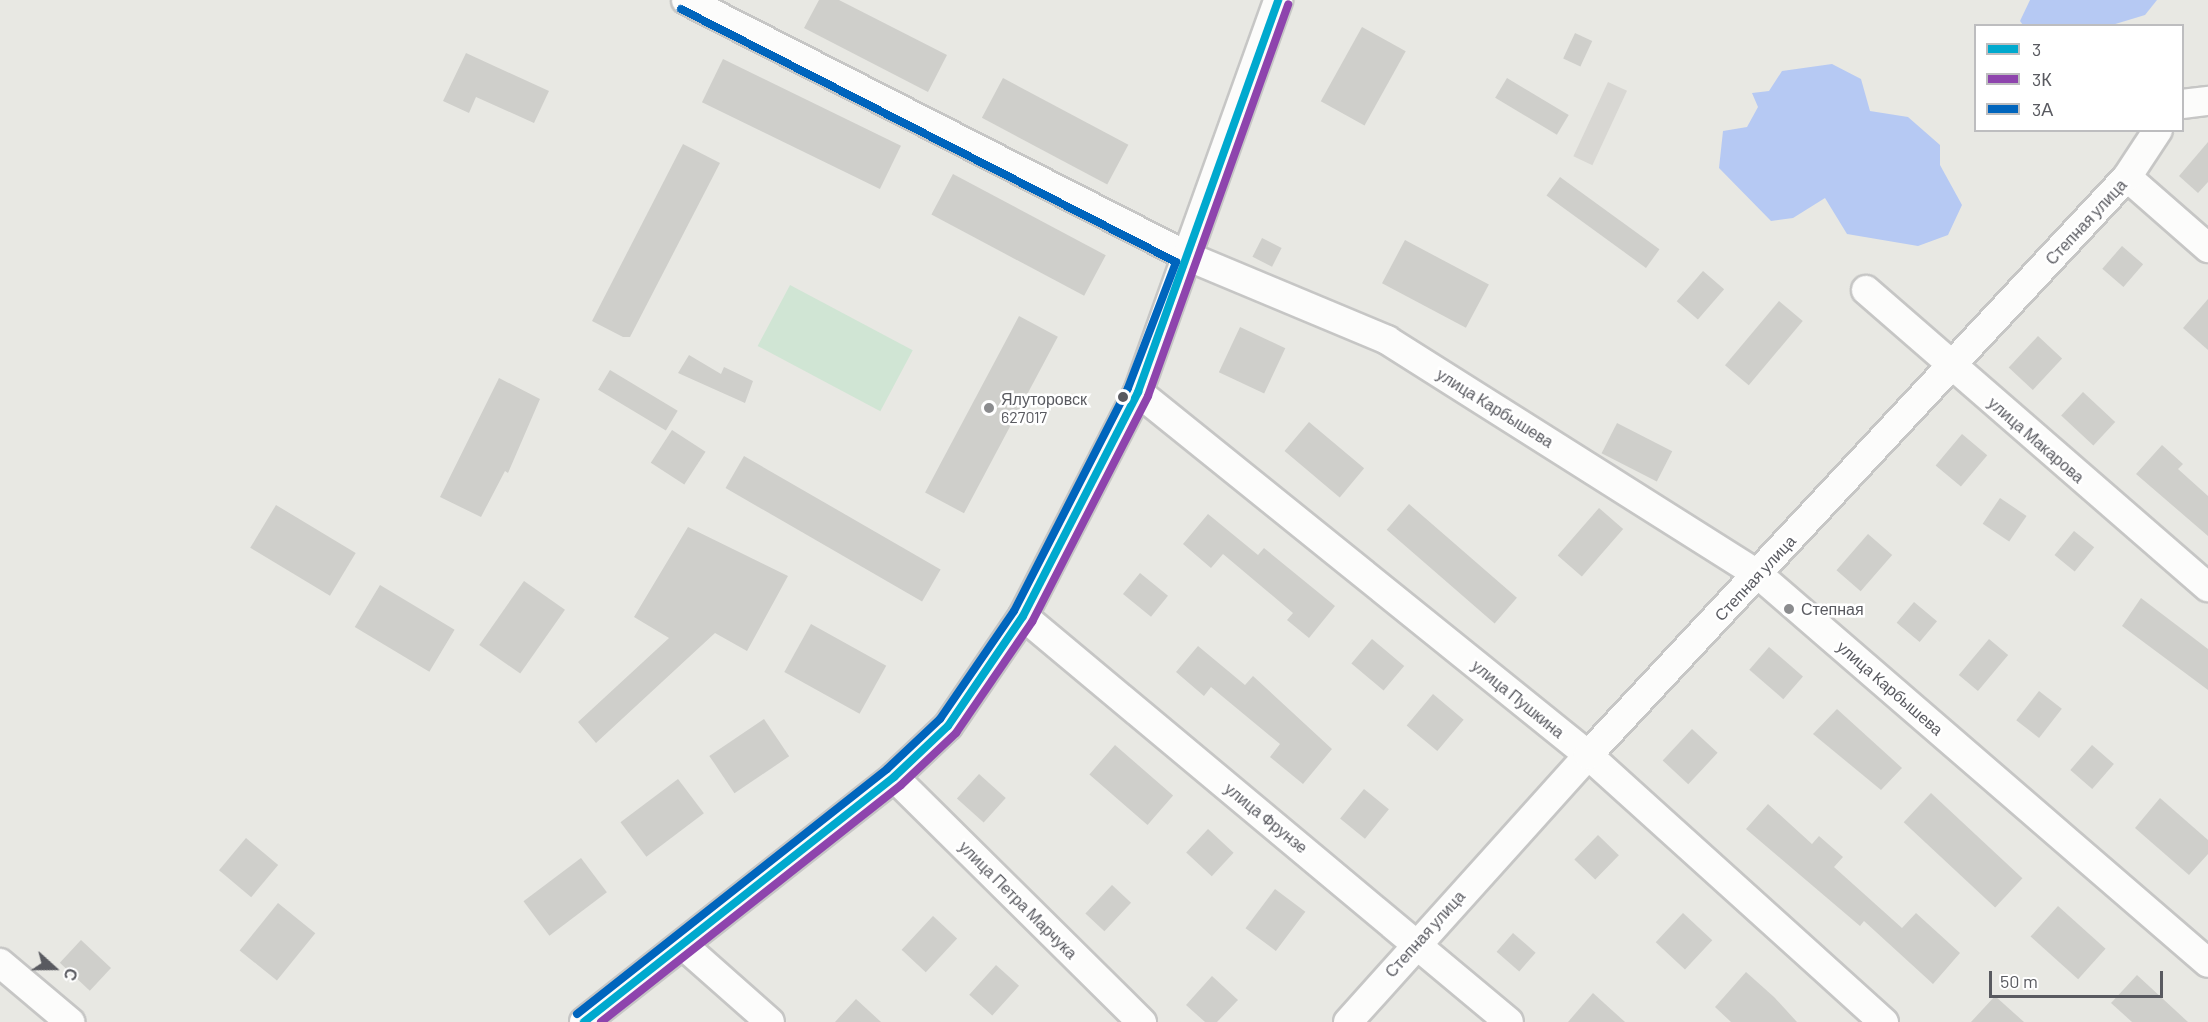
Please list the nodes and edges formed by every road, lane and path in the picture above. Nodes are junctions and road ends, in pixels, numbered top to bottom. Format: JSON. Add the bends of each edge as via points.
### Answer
{"nodes":[{"id":1,"x":686,"y":0,"type":"edge"},
{"id":2,"x":1278,"y":0,"type":"edge"},
{"id":3,"x":2208,"y":101,"type":"edge"},
{"id":4,"x":2184,"y":104,"type":"edge"},
{"id":5,"x":2157,"y":132,"type":"edge"},
{"id":6,"x":2127,"y":177,"type":"junction"},
{"id":7,"x":2208,"y":248,"type":"edge"},
{"id":8,"x":1189,"y":257,"type":"junction"},
{"id":9,"x":1866,"y":290,"type":"dead end"},
{"id":10,"x":1951,"y":367,"type":"junction"},
{"id":11,"x":1138,"y":392,"type":"junction"},
{"id":12,"x":1759,"y":574,"type":"junction"},
{"id":13,"x":2208,"y":587,"type":"edge"},
{"id":14,"x":1023,"y":616,"type":"junction"},
{"id":15,"x":1588,"y":755,"type":"junction"},
{"id":16,"x":894,"y":777,"type":"junction"},
{"id":17,"x":1418,"y":941,"type":"junction"},
{"id":18,"x":682,"y":945,"type":"junction"},
{"id":19,"x":0,"y":963,"type":"edge"},
{"id":20,"x":2208,"y":963,"type":"edge"},
{"id":21,"x":70,"y":1022,"type":"edge"},
{"id":22,"x":584,"y":1022,"type":"edge"},
{"id":23,"x":770,"y":1022,"type":"edge"},
{"id":24,"x":1142,"y":1022,"type":"edge"},
{"id":25,"x":1348,"y":1022,"type":"edge"},
{"id":26,"x":1509,"y":1022,"type":"edge"},
{"id":27,"x":1884,"y":1022,"type":"edge"}],
"edges":[{"from":1,"to":8,"type":"street","name":"улица Карбышева"},
{"from":2,"to":8,"type":"street"},
{"from":3,"to":4,"type":"street"},
{"from":5,"to":6,"type":"street","name":"Степная улица"},
{"from":6,"to":7,"type":"street"},
{"from":6,"to":10,"type":"street","name":"Степная улица"},
{"from":8,"to":11,"type":"street"},
{"from":8,"to":12,"type":"street","name":"улица Карбышева","via":[[1387,340]]},
{"from":9,"to":10,"type":"street","name":"улица Макарова"},
{"from":10,"to":12,"type":"street","name":"Степная улица"},
{"from":10,"to":13,"type":"street","name":"улица Макарова"},
{"from":11,"to":14,"type":"street"},
{"from":11,"to":15,"type":"street","name":"улица Пушкина"},
{"from":12,"to":15,"type":"street","name":"Степная улица"},
{"from":12,"to":20,"type":"street","name":"улица Карбышева"},
{"from":14,"to":16,"type":"street","via":[[948,726]]},
{"from":14,"to":17,"type":"street","name":"улица Фрунзе"},
{"from":15,"to":17,"type":"street","name":"Степная улица"},
{"from":15,"to":27,"type":"street","name":"улица Пушкина"},
{"from":16,"to":18,"type":"street"},
{"from":16,"to":24,"type":"street","name":"улица Петра Марчука"},
{"from":17,"to":25,"type":"street","name":"Степная улица"},
{"from":17,"to":26,"type":"street","name":"улица Фрунзе"},
{"from":18,"to":22,"type":"street"},
{"from":18,"to":23,"type":"street"},
{"from":19,"to":21,"type":"street"}]}
